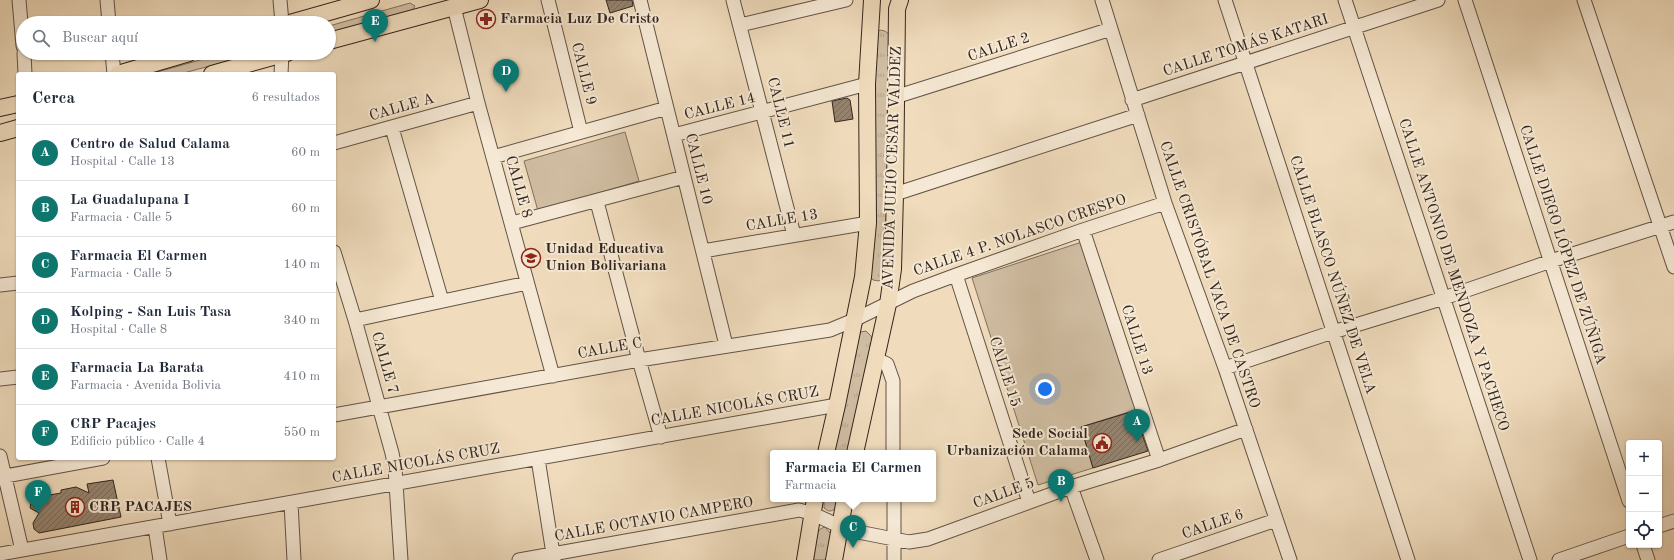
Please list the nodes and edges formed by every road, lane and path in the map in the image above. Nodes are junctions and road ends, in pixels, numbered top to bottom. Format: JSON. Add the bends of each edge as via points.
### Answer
{"nodes":[{"id":1,"x":19,"y":0,"type":"edge"},
{"id":2,"x":107,"y":0,"type":"edge"},
{"id":3,"x":280,"y":0,"type":"edge"},
{"id":4,"x":371,"y":0,"type":"edge"},
{"id":5,"x":480,"y":0,"type":"edge"},
{"id":6,"x":548,"y":0,"type":"edge"},
{"id":7,"x":640,"y":0,"type":"edge"},
{"id":8,"x":733,"y":0,"type":"edge"},
{"id":9,"x":846,"y":0,"type":"edge"},
{"id":10,"x":872,"y":0,"type":"edge"},
{"id":11,"x":900,"y":0,"type":"edge"},
{"id":12,"x":1102,"y":0,"type":"edge"},
{"id":13,"x":1225,"y":0,"type":"edge"},
{"id":14,"x":1345,"y":0,"type":"edge"},
{"id":15,"x":1438,"y":0,"type":"edge"},
{"id":16,"x":1465,"y":0,"type":"edge"},
{"id":17,"x":1584,"y":0,"type":"edge"},
{"id":18,"x":454,"y":7,"type":"junction"},
{"id":19,"x":20,"y":16,"type":"edge"},
{"id":20,"x":108,"y":16,"type":"edge"},
{"id":21,"x":281,"y":16,"type":"edge"},
{"id":22,"x":315,"y":16,"type":"edge"},
{"id":23,"x":740,"y":26,"type":"junction"},
{"id":24,"x":1354,"y":28,"type":"junction"},
{"id":25,"x":1111,"y":29,"type":"junction"},
{"id":26,"x":336,"y":39,"type":"edge"},
{"id":27,"x":24,"y":60,"type":"edge"},
{"id":28,"x":113,"y":60,"type":"edge"},
{"id":29,"x":165,"y":60,"type":"edge"},
{"id":30,"x":260,"y":60,"type":"edge"},
{"id":31,"x":283,"y":60,"type":"edge"},
{"id":32,"x":1246,"y":64,"type":"junction"},
{"id":33,"x":25,"y":72,"type":"edge"},
{"id":34,"x":114,"y":72,"type":"edge"},
{"id":35,"x":125,"y":72,"type":"edge"},
{"id":36,"x":219,"y":72,"type":"edge"},
{"id":37,"x":281,"y":72,"type":"edge"},
{"id":38,"x":867,"y":84,"type":"junction"},
{"id":39,"x":896,"y":97,"type":"junction"},
{"id":40,"x":1132,"y":100,"type":"junction"},
{"id":41,"x":478,"y":103,"type":"junction"},
{"id":42,"x":16,"y":104,"type":"edge"},
{"id":43,"x":0,"y":108,"type":"edge"},
{"id":44,"x":667,"y":108,"type":"junction"},
{"id":45,"x":764,"y":113,"type":"junction"},
{"id":46,"x":1138,"y":115,"type":"junction"},
{"id":47,"x":392,"y":128,"type":"junction"},
{"id":48,"x":16,"y":129,"type":"edge"},
{"id":49,"x":581,"y":132,"type":"junction"},
{"id":50,"x":0,"y":133,"type":"edge"},
{"id":51,"x":674,"y":136,"type":"junction"},
{"id":52,"x":336,"y":142,"type":"edge"},
{"id":53,"x":493,"y":157,"type":"junction"},
{"id":54,"x":684,"y":177,"type":"junction"},
{"id":55,"x":896,"y":194,"type":"junction"},
{"id":56,"x":597,"y":202,"type":"junction"},
{"id":57,"x":1165,"y":203,"type":"junction"},
{"id":58,"x":1674,"y":222,"type":"edge"},
{"id":59,"x":512,"y":223,"type":"junction"},
{"id":60,"x":868,"y":223,"type":"junction"},
{"id":61,"x":1661,"y":227,"type":"junction"},
{"id":62,"x":1083,"y":230,"type":"junction"},
{"id":63,"x":794,"y":235,"type":"junction"},
{"id":64,"x":703,"y":251,"type":"junction"},
{"id":65,"x":336,"y":258,"type":"edge"},
{"id":66,"x":1551,"y":262,"type":"junction"},
{"id":67,"x":1674,"y":267,"type":"edge"},
{"id":68,"x":956,"y":275,"type":"junction"},
{"id":69,"x":16,"y":283,"type":"edge"},
{"id":70,"x":527,"y":283,"type":"junction"},
{"id":71,"x":0,"y":285,"type":"edge"},
{"id":72,"x":1444,"y":298,"type":"junction"},
{"id":73,"x":442,"y":301,"type":"junction"},
{"id":74,"x":888,"y":304,"type":"junction"},
{"id":75,"x":355,"y":320,"type":"junction"},
{"id":76,"x":854,"y":320,"type":"junction"},
{"id":77,"x":1333,"y":332,"type":"junction"},
{"id":78,"x":726,"y":346,"type":"junction"},
{"id":79,"x":876,"y":359,"type":"junction"},
{"id":80,"x":638,"y":360,"type":"junction"},
{"id":81,"x":1225,"y":368,"type":"junction"},
{"id":82,"x":553,"y":376,"type":"junction"},
{"id":83,"x":16,"y":377,"type":"edge"},
{"id":84,"x":0,"y":379,"type":"edge"},
{"id":85,"x":837,"y":405,"type":"junction"},
{"id":86,"x":380,"y":406,"type":"junction"},
{"id":87,"x":336,"y":415,"type":"edge"},
{"id":88,"x":1246,"y":429,"type":"junction"},
{"id":89,"x":661,"y":437,"type":"junction"},
{"id":90,"x":827,"y":450,"type":"edge"},
{"id":91,"x":856,"y":450,"type":"edge"},
{"id":92,"x":894,"y":450,"type":"edge"},
{"id":93,"x":0,"y":456,"type":"edge"},
{"id":94,"x":538,"y":459,"type":"junction"},
{"id":95,"x":92,"y":460,"type":"edge"},
{"id":96,"x":158,"y":460,"type":"edge"},
{"id":97,"x":1159,"y":460,"type":"junction"},
{"id":98,"x":2,"y":477,"type":"edge"},
{"id":99,"x":396,"y":484,"type":"junction"},
{"id":100,"x":1072,"y":487,"type":"junction"},
{"id":101,"x":1626,"y":492,"type":"edge"},
{"id":102,"x":844,"y":502,"type":"edge"},
{"id":103,"x":894,"y":502,"type":"edge"},
{"id":104,"x":1029,"y":502,"type":"junction"},
{"id":105,"x":291,"y":503,"type":"junction"},
{"id":106,"x":813,"y":506,"type":"edge"},
{"id":107,"x":1276,"y":520,"type":"junction"},
{"id":108,"x":1674,"y":521,"type":"edge"},
{"id":109,"x":170,"y":524,"type":"junction"},
{"id":110,"x":1662,"y":525,"type":"edge"},
{"id":111,"x":839,"y":526,"type":"junction"},
{"id":112,"x":156,"y":527,"type":"junction"},
{"id":113,"x":1626,"y":537,"type":"edge"},
{"id":114,"x":894,"y":540,"type":"junction"},
{"id":115,"x":1644,"y":548,"type":"edge"},
{"id":116,"x":22,"y":550,"type":"junction"},
{"id":117,"x":0,"y":554,"type":"edge"},
{"id":118,"x":554,"y":557,"type":"edge"},
{"id":119,"x":160,"y":560,"type":"edge"},
{"id":120,"x":294,"y":560,"type":"edge"},
{"id":121,"x":401,"y":560,"type":"edge"},
{"id":122,"x":519,"y":560,"type":"edge"},
{"id":123,"x":805,"y":560,"type":"edge"},
{"id":124,"x":834,"y":560,"type":"edge"},
{"id":125,"x":894,"y":560,"type":"edge"},
{"id":126,"x":1097,"y":560,"type":"edge"},
{"id":127,"x":1159,"y":560,"type":"edge"},
{"id":128,"x":1290,"y":560,"type":"edge"},
{"id":129,"x":1408,"y":560,"type":"edge"},
{"id":130,"x":1530,"y":560,"type":"edge"},
{"id":131,"x":1559,"y":560,"type":"edge"},
{"id":132,"x":1648,"y":560,"type":"edge"}],
"edges":[{"from":1,"to":19,"type":"street"},
{"from":2,"to":20,"type":"street"},
{"from":3,"to":21,"type":"street"},
{"from":4,"to":22,"type":"main road"},
{"from":5,"to":18,"type":"main road"},
{"from":6,"to":49,"type":"street","name":"CALLE 9"},
{"from":7,"to":44,"type":"street","name":"CALLE 10"},
{"from":8,"to":23,"type":"street","name":"CALLE 11"},
{"from":9,"to":23,"type":"street"},
{"from":10,"to":38,"type":"main road","name":"AVENIDA JULIO CESAR VALDEZ"},
{"from":11,"to":39,"type":"main road","name":"AVENIDA JULIO CESAR VALDEZ","via":[[897,9]]},
{"from":12,"to":25,"type":"street","name":"CALLE CRISTÓBAL VACA DE CASTRO"},
{"from":13,"to":32,"type":"street","name":"CALLE BLASCO NÚÑEZ DE VELA"},
{"from":14,"to":24,"type":"street","name":"CALLE ANTONIO DE MENDOZA Y PACHECO"},
{"from":15,"to":24,"type":"street","name":"CALLE TOMÁS KATARI"},
{"from":16,"to":66,"type":"street","name":"CALLE DIEGO LÓPEZ DE ZÚÑIGA"},
{"from":17,"to":61,"type":"street"},
{"from":18,"to":26,"type":"main road"},
{"from":18,"to":41,"type":"street","name":"CALLE 8"},
{"from":23,"to":45,"type":"street","name":"CALLE 11"},
{"from":24,"to":32,"type":"street","name":"CALLE TOMÁS KATARI"},
{"from":24,"to":72,"type":"street","name":"CALLE ANTONIO DE MENDOZA Y PACHECO"},
{"from":25,"to":39,"type":"street","name":"CALLE 2"},
{"from":25,"to":40,"type":"street","name":"CALLE CRISTÓBAL VACA DE CASTRO"},
{"from":27,"to":33,"type":"street"},
{"from":28,"to":34,"type":"street"},
{"from":29,"to":35,"type":"main road"},
{"from":30,"to":36,"type":"main road"},
{"from":31,"to":37,"type":"street"},
{"from":32,"to":40,"type":"street","name":"CALLE TOMÁS KATARI"},
{"from":32,"to":77,"type":"street","name":"CALLE BLASCO NÚÑEZ DE VELA"},
{"from":38,"to":45,"type":"street","name":"CALLE 14"},
{"from":38,"to":60,"type":"main road","name":"AVENIDA JULIO CESAR VALDEZ"},
{"from":39,"to":55,"type":"main road","name":"AVENIDA JULIO CESAR VALDEZ"},
{"from":40,"to":46,"type":"street","name":"CALLE CRISTÓBAL VACA DE CASTRO"},
{"from":41,"to":47,"type":"street","name":"CALLE A"},
{"from":41,"to":53,"type":"street","name":"CALLE 8"},
{"from":42,"to":43,"type":"main road"},
{"from":44,"to":49,"type":"street"},
{"from":44,"to":51,"type":"street","name":"CALLE 10"},
{"from":45,"to":51,"type":"street","name":"CALLE 14"},
{"from":45,"to":63,"type":"street","name":"CALLE 11"},
{"from":46,"to":55,"type":"street"},
{"from":46,"to":57,"type":"street","name":"CALLE CRISTÓBAL VACA DE CASTRO"},
{"from":47,"to":52,"type":"street","name":"CALLE A"},
{"from":47,"to":73,"type":"street"},
{"from":48,"to":50,"type":"main road"},
{"from":49,"to":53,"type":"street"},
{"from":51,"to":54,"type":"street","name":"CALLE 10"},
{"from":53,"to":59,"type":"street","name":"CALLE 8"},
{"from":54,"to":56,"type":"street"},
{"from":54,"to":64,"type":"street","name":"CALLE 10"},
{"from":55,"to":74,"type":"main road","name":"AVENIDA JULIO CESAR VALDEZ","via":[[893,268]]},
{"from":56,"to":59,"type":"street"},
{"from":56,"to":80,"type":"street"},
{"from":57,"to":62,"type":"street","name":"CALLE 4 P. NOLASCO CRESPO"},
{"from":57,"to":81,"type":"street","name":"CALLE CRISTÓBAL VACA DE CASTRO"},
{"from":58,"to":61,"type":"street"},
{"from":59,"to":70,"type":"street","name":"CALLE 8"},
{"from":60,"to":63,"type":"street","name":"CALLE 13"},
{"from":60,"to":76,"type":"main road","name":"AVENIDA JULIO CESAR VALDEZ","via":[[863,277]]},
{"from":61,"to":66,"type":"street"},
{"from":61,"to":67,"type":"street"},
{"from":62,"to":68,"type":"street","name":"CALLE 4 P. NOLASCO CRESPO"},
{"from":62,"to":97,"type":"street","name":"CALLE 13"},
{"from":63,"to":64,"type":"street","name":"CALLE 13"},
{"from":64,"to":78,"type":"street","name":"CALLE 10"},
{"from":65,"to":75,"type":"street","name":"CALLE 7"},
{"from":66,"to":72,"type":"street"},
{"from":66,"to":101,"type":"street","name":"CALLE DIEGO LÓPEZ DE ZÚÑIGA"},
{"from":68,"to":74,"type":"street","name":"CALLE 4 P. NOLASCO CRESPO","via":[[913,291]]},
{"from":68,"to":104,"type":"street","name":"CALLE 15"},
{"from":69,"to":71,"type":"street"},
{"from":70,"to":73,"type":"street"},
{"from":70,"to":82,"type":"street","name":"CALLE 8"},
{"from":72,"to":77,"type":"street"},
{"from":72,"to":130,"type":"street","name":"CALLE ANTONIO DE MENDOZA Y PACHECO"},
{"from":73,"to":75,"type":"street"},
{"from":74,"to":76,"type":"street","name":"CALLE C"},
{"from":74,"to":79,"type":"main road","name":"AVENIDA JULIO CESAR VALDEZ"},
{"from":75,"to":86,"type":"street","name":"CALLE 7"},
{"from":76,"to":78,"type":"street","name":"CALLE C","via":[[830,330]]},
{"from":76,"to":85,"type":"main road","name":"AVENIDA JULIO CESAR VALDEZ"},
{"from":77,"to":81,"type":"street"},
{"from":77,"to":129,"type":"street","name":"CALLE BLASCO NÚÑEZ DE VELA"},
{"from":78,"to":80,"type":"street","name":"CALLE C"},
{"from":79,"to":91,"type":"main road","name":"AVENIDA JULIO CESAR VALDEZ"},
{"from":79,"to":92,"type":"street","via":[[887,364],[893,381]]},
{"from":80,"to":82,"type":"street","name":"CALLE C"},
{"from":80,"to":89,"type":"street"},
{"from":81,"to":88,"type":"street","name":"CALLE CRISTÓBAL VACA DE CASTRO"},
{"from":82,"to":86,"type":"street","name":"CALLE C"},
{"from":83,"to":84,"type":"street"},
{"from":85,"to":89,"type":"street","name":"CALLE NICOLÁS CRUZ"},
{"from":85,"to":90,"type":"main road","name":"AVENIDA JULIO CESAR VALDEZ"},
{"from":86,"to":87,"type":"street","name":"CALLE C"},
{"from":86,"to":99,"type":"street","name":"CALLE 7","via":[[394,460]]},
{"from":88,"to":97,"type":"street","name":"CALLE 5"},
{"from":88,"to":107,"type":"street","name":"CALLE CRISTÓBAL VACA DE CASTRO"},
{"from":89,"to":94,"type":"street","name":"CALLE NICOLÁS CRUZ"},
{"from":93,"to":98,"type":"street"},
{"from":94,"to":99,"type":"street","name":"CALLE NICOLÁS CRUZ"},
{"from":94,"to":118,"type":"street"},
{"from":95,"to":98,"type":"street"},
{"from":96,"to":109,"type":"street"},
{"from":97,"to":100,"type":"street","name":"CALLE 5"},
{"from":98,"to":116,"type":"street"},
{"from":99,"to":105,"type":"street","name":"CALLE NICOLÁS CRUZ"},
{"from":99,"to":121,"type":"street","name":"CALLE 7"},
{"from":100,"to":104,"type":"street","name":"CALLE 5"},
{"from":100,"to":126,"type":"street"},
{"from":102,"to":111,"type":"main road"},
{"from":103,"to":114,"type":"street"},
{"from":104,"to":114,"type":"street","name":"CALLE 5","via":[[928,538],[909,542]]},
{"from":105,"to":109,"type":"street","name":"CALLE NICOLÁS CRUZ"},
{"from":105,"to":120,"type":"street"},
{"from":106,"to":111,"type":"street","name":"CALLE OCTAVIO CAMPERO"},
{"from":106,"to":118,"type":"street","name":"CALLE OCTAVIO CAMPERO"},
{"from":106,"to":123,"type":"main road"},
{"from":107,"to":127,"type":"street","name":"CALLE 6"},
{"from":107,"to":128,"type":"street","name":"CALLE CRISTÓBAL VACA DE CASTRO"},
{"from":108,"to":110,"type":"street"},
{"from":109,"to":112,"type":"street","name":"CALLE NICOLÁS CRUZ"},
{"from":111,"to":114,"type":"street","name":"CALLE 5"},
{"from":111,"to":124,"type":"main road"},
{"from":112,"to":116,"type":"street","name":"CALLE NICOLÁS CRUZ"},
{"from":112,"to":119,"type":"street"},
{"from":113,"to":131,"type":"street"},
{"from":114,"to":125,"type":"street"},
{"from":115,"to":132,"type":"street"},
{"from":116,"to":117,"type":"street","name":"CALLE NICOLÁS CRUZ"},
{"from":118,"to":122,"type":"street","name":"CALLE OCTAVIO CAMPERO"}]}
